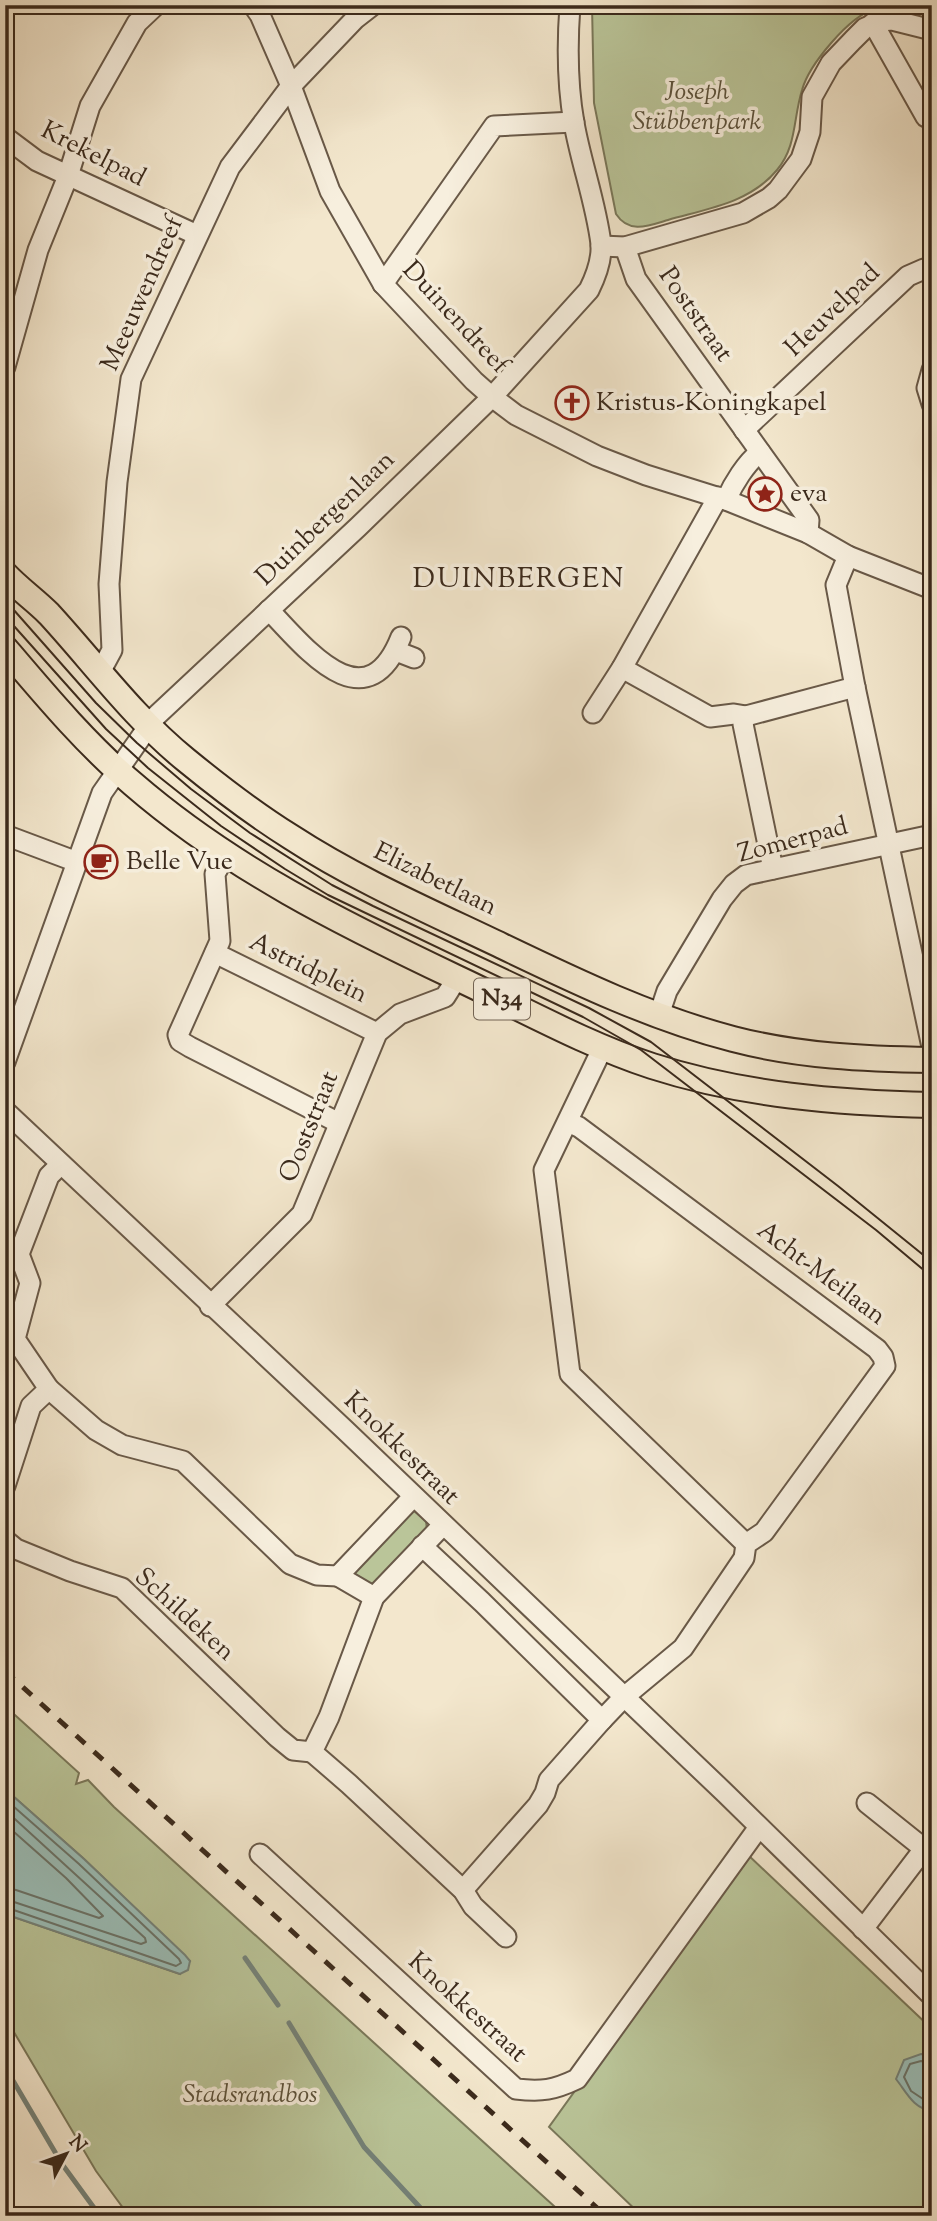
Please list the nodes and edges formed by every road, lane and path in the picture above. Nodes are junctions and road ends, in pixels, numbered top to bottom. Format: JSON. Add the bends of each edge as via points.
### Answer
{"nodes":[{"id":1,"x":156,"y":5,"type":"edge"},
{"id":2,"x":253,"y":5,"type":"edge"},
{"id":3,"x":373,"y":5,"type":"edge"},
{"id":4,"x":570,"y":5,"type":"edge"},
{"id":5,"x":873,"y":23,"type":"junction"},
{"id":6,"x":932,"y":30,"type":"edge"},
{"id":7,"x":291,"y":86,"type":"junction"},
{"id":8,"x":932,"y":119,"type":"edge"},
{"id":9,"x":574,"y":122,"type":"junction"},
{"id":10,"x":5,"y":137,"type":"edge"},
{"id":11,"x":68,"y":176,"type":"junction"},
{"id":12,"x":197,"y":234,"type":"junction"},
{"id":13,"x":601,"y":246,"type":"junction"},
{"id":14,"x":625,"y":247,"type":"junction"},
{"id":15,"x":932,"y":271,"type":"edge"},
{"id":16,"x":383,"y":284,"type":"junction"},
{"id":17,"x":5,"y":367,"type":"edge"},
{"id":18,"x":932,"y":370,"type":"edge"},
{"id":19,"x":492,"y":397,"type":"junction"},
{"id":20,"x":932,"y":404,"type":"edge"},
{"id":21,"x":744,"y":430,"type":"junction"},
{"id":22,"x":760,"y":452,"type":"junction"},
{"id":23,"x":722,"y":499,"type":"junction"},
{"id":24,"x":808,"y":533,"type":"junction"},
{"id":25,"x":848,"y":556,"type":"junction"},
{"id":26,"x":5,"y":574,"type":"edge"},
{"id":27,"x":932,"y":589,"type":"edge"},
{"id":28,"x":269,"y":610,"type":"junction"},
{"id":29,"x":5,"y":648,"type":"edge"},
{"id":30,"x":414,"y":658,"type":"dead end"},
{"id":31,"x":622,"y":668,"type":"junction"},
{"id":32,"x":98,"y":670,"type":"junction"},
{"id":33,"x":855,"y":687,"type":"junction"},
{"id":34,"x":593,"y":713,"type":"dead end"},
{"id":35,"x":746,"y":716,"type":"junction"},
{"id":36,"x":149,"y":725,"type":"junction"},
{"id":37,"x":118,"y":771,"type":"junction"},
{"id":38,"x":932,"y":835,"type":"edge"},
{"id":39,"x":10,"y":837,"type":"edge"},
{"id":40,"x":889,"y":844,"type":"junction"},
{"id":41,"x":226,"y":854,"type":"junction"},
{"id":42,"x":77,"y":862,"type":"junction"},
{"id":43,"x":773,"y":869,"type":"junction"},
{"id":44,"x":215,"y":953,"type":"junction"},
{"id":45,"x":457,"y":978,"type":"junction"},
{"id":46,"x":659,"y":1015,"type":"junction"},
{"id":47,"x":377,"y":1033,"type":"junction"},
{"id":48,"x":603,"y":1047,"type":"junction"},
{"id":49,"x":932,"y":1047,"type":"edge"},
{"id":50,"x":932,"y":1060,"type":"edge"},
{"id":51,"x":5,"y":1062,"type":"edge"},
{"id":52,"x":932,"y":1105,"type":"edge"},
{"id":53,"x":5,"y":1111,"type":"edge"},
{"id":54,"x":568,"y":1122,"type":"junction"},
{"id":55,"x":339,"y":1123,"type":"junction"},
{"id":56,"x":61,"y":1164,"type":"junction"},
{"id":57,"x":210,"y":1306,"type":"junction"},
{"id":58,"x":49,"y":1389,"type":"junction"},
{"id":59,"x":5,"y":1486,"type":"edge"},
{"id":60,"x":413,"y":1497,"type":"junction"},
{"id":61,"x":443,"y":1525,"type":"junction"},
{"id":62,"x":5,"y":1540,"type":"edge"},
{"id":63,"x":746,"y":1544,"type":"junction"},
{"id":64,"x":422,"y":1546,"type":"junction"},
{"id":65,"x":338,"y":1576,"type":"junction"},
{"id":66,"x":374,"y":1597,"type":"junction"},
{"id":67,"x":624,"y":1697,"type":"junction"},
{"id":68,"x":602,"y":1720,"type":"junction"},
{"id":69,"x":312,"y":1752,"type":"junction"},
{"id":70,"x":867,"y":1803,"type":"dead end"},
{"id":71,"x":760,"y":1827,"type":"junction"},
{"id":72,"x":928,"y":1852,"type":"edge"},
{"id":73,"x":260,"y":1854,"type":"dead end"},
{"id":74,"x":463,"y":1890,"type":"junction"},
{"id":75,"x":863,"y":1929,"type":"junction"},
{"id":76,"x":506,"y":1937,"type":"dead end"},
{"id":77,"x":932,"y":1996,"type":"edge"}],
"edges":[{"from":1,"to":11,"type":"street","via":[[136,23],[90,106]]},
{"from":2,"to":7,"type":"street","name":"Duinendreef"},
{"from":3,"to":7,"type":"street","name":"Meeuwendreef"},
{"from":4,"to":9,"type":"street","name":"Duinbergenlaan","via":[[567,51]]},
{"from":5,"to":6,"type":"street","via":[[892,20]]},
{"from":5,"to":8,"type":"street","via":[[926,117]]},
{"from":5,"to":14,"type":"street","via":[[821,79],[812,97],[810,132],[801,159],[778,190],[743,213]]},
{"from":7,"to":12,"type":"street","name":"Meeuwendreef","via":[[230,167]]},
{"from":7,"to":16,"type":"street","name":"Duinendreef","via":[[330,191]]},
{"from":9,"to":13,"type":"street","name":"Duinbergenlaan"},
{"from":9,"to":16,"type":"street","via":[[494,126]]},
{"from":10,"to":11,"type":"street","name":"Krekelpad","via":[[37,161]]},
{"from":11,"to":12,"type":"street","name":"Krekelpad"},
{"from":11,"to":17,"type":"street","via":[[38,250]]},
{"from":12,"to":32,"type":"street","name":"Meeuwendreef","via":[[131,379],[109,584],[112,650]]},
{"from":13,"to":14,"type":"street"},
{"from":13,"to":19,"type":"street","name":"Duinbergenlaan","via":[[597,274],[589,290]]},
{"from":14,"to":21,"type":"street","name":"Poststraat","via":[[636,279]]},
{"from":15,"to":21,"type":"street","name":"Heuvelpad","via":[[924,269],[908,276]]},
{"from":16,"to":19,"type":"street","name":"Duinendreef"},
{"from":18,"to":20,"type":"street","via":[[927,388]]},
{"from":19,"to":23,"type":"street","name":"Duinendreef","via":[[516,415],[597,456]]},
{"from":19,"to":28,"type":"street","name":"Duinbergenlaan"},
{"from":21,"to":22,"type":"street","name":"Poststraat"},
{"from":22,"to":23,"type":"street"},
{"from":22,"to":24,"type":"street","name":"Poststraat","via":[[809,520]]},
{"from":23,"to":24,"type":"street","name":"Duinendreef"},
{"from":23,"to":31,"type":"street"},
{"from":24,"to":25,"type":"street","name":"Duinendreef"},
{"from":25,"to":27,"type":"street","name":"Duinendreef"},
{"from":25,"to":33,"type":"street","via":[[836,585]]},
{"from":26,"to":32,"type":"main road","name":"Elizabetlaan","number":"N34","via":[[47,612]]},
{"from":28,"to":30,"type":"street","via":[[341,675],[355,679],[370,676],[398,644]]},
{"from":28,"to":36,"type":"street","name":"Duinbergenlaan"},
{"from":29,"to":37,"type":"main road","number":"N34"},
{"from":31,"to":34,"type":"street"},
{"from":31,"to":35,"type":"street","via":[[710,717]]},
{"from":32,"to":36,"type":"main road","name":"Elizabetlaan","number":"N34"},
{"from":33,"to":35,"type":"street"},
{"from":33,"to":40,"type":"street"},
{"from":35,"to":43,"type":"street","via":[[743,724]]},
{"from":36,"to":37,"type":"street","name":"Duinbergenlaan"},
{"from":36,"to":46,"type":"main road","name":"Elizabetlaan","number":"N34","via":[[233,796],[344,868],[567,977]]},
{"from":37,"to":41,"type":"main road","number":"N34"},
{"from":37,"to":42,"type":"street","name":"Duinbergenlaan","via":[[102,793]]},
{"from":38,"to":40,"type":"street","name":"Zomerpad"},
{"from":39,"to":42,"type":"street"},
{"from":40,"to":43,"type":"street","name":"Zomerpad"},
{"from":40,"to":49,"type":"street"},
{"from":41,"to":44,"type":"street","name":"Astridplein","via":[[215,874],[220,941]]},
{"from":41,"to":45,"type":"main road","number":"N34","via":[[313,908]]},
{"from":42,"to":51,"type":"street","name":"Duinbergenlaan"},
{"from":43,"to":46,"type":"street","name":"Zomerpad","via":[[746,875],[734,884],[667,990]]},
{"from":44,"to":47,"type":"street","name":"Astridplein"},
{"from":44,"to":55,"type":"street","name":"Astridplein","via":[[178,1035],[180,1041]]},
{"from":45,"to":47,"type":"street","via":[[445,997],[400,1014]]},
{"from":45,"to":48,"type":"main road","number":"N34"},
{"from":46,"to":50,"type":"main road","name":"Elizabetlaan","number":"N34","via":[[776,1048],[856,1058]]},
{"from":47,"to":55,"type":"street","name":"Ooststraat"},
{"from":48,"to":52,"type":"main road","number":"N34","via":[[661,1068],[749,1090]]},
{"from":48,"to":54,"type":"street"},
{"from":53,"to":56,"type":"street","name":"Knokkestraat"},
{"from":54,"to":63,"type":"street","via":[[544,1170],[570,1374]]},
{"from":54,"to":63,"type":"street","name":"Acht-Meilaan","via":[[883,1357],[883,1371],[765,1532]]},
{"from":55,"to":57,"type":"street","name":"Ooststraat","via":[[302,1214]]},
{"from":56,"to":57,"type":"street","name":"Knokkestraat"},
{"from":56,"to":58,"type":"street","via":[[49,1176],[19,1254],[30,1283],[15,1339]]},
{"from":57,"to":60,"type":"street","name":"Knokkestraat"},
{"from":58,"to":59,"type":"street","via":[[32,1406]]},
{"from":58,"to":65,"type":"street","via":[[96,1430],[122,1445],[183,1461],[290,1564],[317,1575]]},
{"from":60,"to":61,"type":"street","name":"Knokkestraat"},
{"from":60,"to":65,"type":"street"},
{"from":61,"to":64,"type":"street"},
{"from":61,"to":67,"type":"street","name":"Knokkestraat"},
{"from":62,"to":69,"type":"street","name":"Schildeken","via":[[16,1549],[122,1588],[277,1737],[293,1750]]},
{"from":63,"to":67,"type":"street","name":"Acht-Meilaan","via":[[744,1558],[683,1647]]},
{"from":64,"to":66,"type":"street"},
{"from":64,"to":68,"type":"street"},
{"from":65,"to":66,"type":"street"},
{"from":66,"to":69,"type":"street"},
{"from":67,"to":68,"type":"street"},
{"from":67,"to":71,"type":"street","name":"Knokkestraat"},
{"from":68,"to":74,"type":"street","via":[[549,1780],[538,1805]]},
{"from":69,"to":74,"type":"street","name":"Schildeken"},
{"from":70,"to":72,"type":"street"},
{"from":71,"to":73,"type":"street","name":"Knokkestraat","via":[[577,2079],[539,2092],[516,2089]]},
{"from":71,"to":75,"type":"street","name":"Knokkestraat"},
{"from":72,"to":75,"type":"street"},
{"from":74,"to":76,"type":"street","name":"Schildeken"},
{"from":75,"to":77,"type":"street","name":"Knokkestraat"}]}
